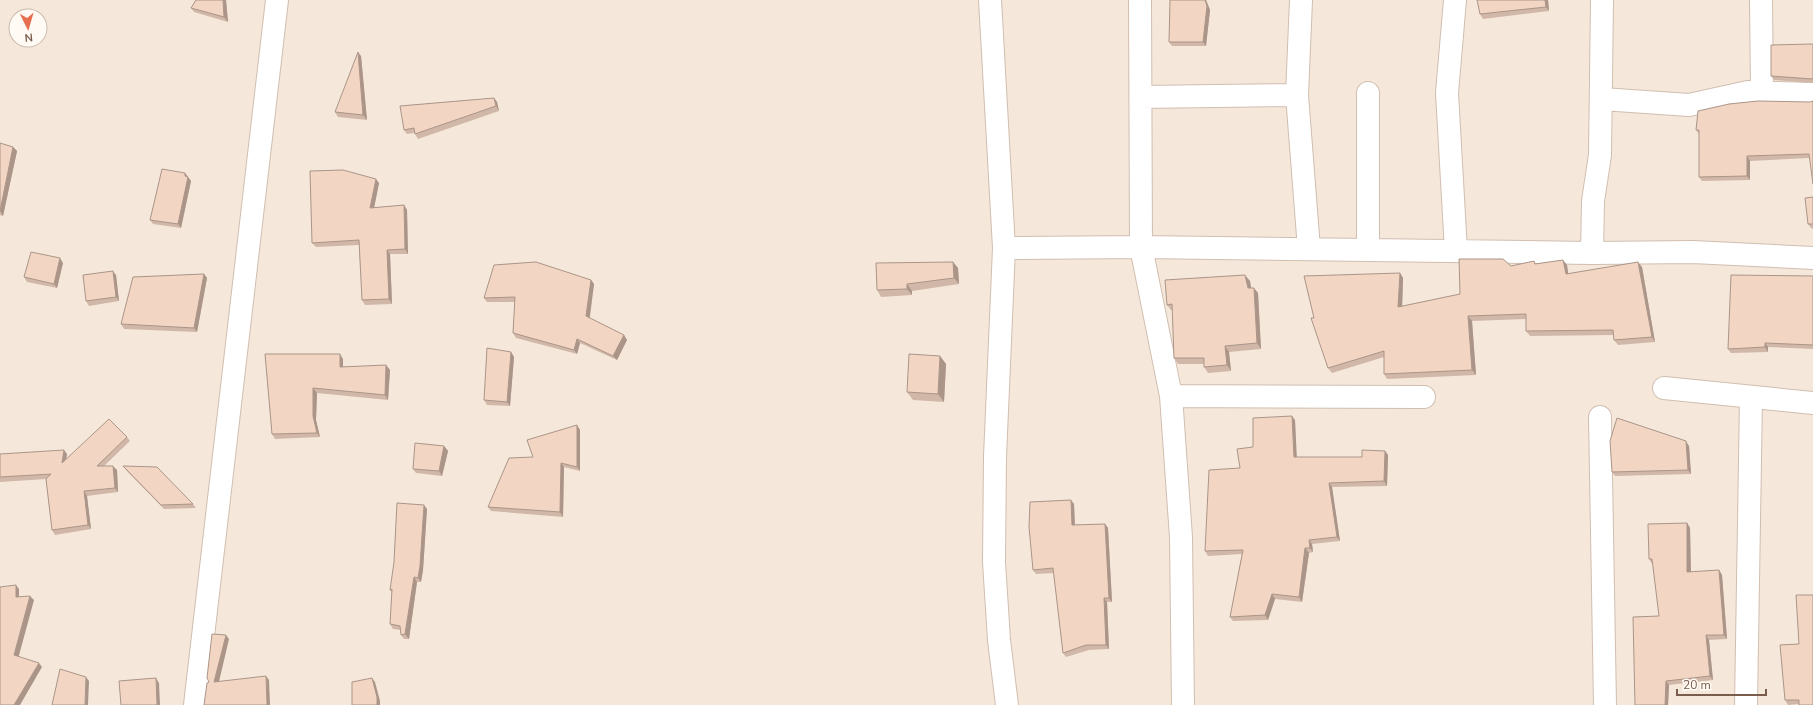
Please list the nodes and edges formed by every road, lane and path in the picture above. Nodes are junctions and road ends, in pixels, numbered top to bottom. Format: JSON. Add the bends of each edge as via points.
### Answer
{"nodes":[{"id":1,"x":277,"y":0,"type":"edge"},
{"id":2,"x":990,"y":0,"type":"edge"},
{"id":3,"x":1140,"y":0,"type":"edge"},
{"id":4,"x":1301,"y":0,"type":"edge"},
{"id":5,"x":1456,"y":0,"type":"edge"},
{"id":6,"x":1602,"y":0,"type":"edge"},
{"id":7,"x":1761,"y":0,"type":"edge"},
{"id":8,"x":1762,"y":92,"type":"junction"},
{"id":9,"x":1368,"y":93,"type":"dead end"},
{"id":10,"x":1813,"y":94,"type":"edge"},
{"id":11,"x":1297,"y":95,"type":"junction"},
{"id":12,"x":1141,"y":98,"type":"junction"},
{"id":13,"x":1602,"y":99,"type":"junction"},
{"id":14,"x":1141,"y":247,"type":"junction"},
{"id":15,"x":1004,"y":248,"type":"junction"},
{"id":16,"x":1309,"y":249,"type":"junction"},
{"id":17,"x":1368,"y":250,"type":"junction"},
{"id":18,"x":1456,"y":251,"type":"junction"},
{"id":19,"x":1592,"y":253,"type":"junction"},
{"id":20,"x":1813,"y":258,"type":"edge"},
{"id":21,"x":1664,"y":388,"type":"dead end"},
{"id":22,"x":1172,"y":396,"type":"junction"},
{"id":23,"x":1424,"y":397,"type":"dead end"},
{"id":24,"x":1752,"y":398,"type":"junction"},
{"id":25,"x":1813,"y":403,"type":"edge"},
{"id":26,"x":1600,"y":417,"type":"dead end"},
{"id":27,"x":195,"y":705,"type":"edge"},
{"id":28,"x":1007,"y":705,"type":"edge"},
{"id":29,"x":1183,"y":705,"type":"edge"},
{"id":30,"x":1605,"y":705,"type":"edge"},
{"id":31,"x":1746,"y":705,"type":"edge"}],
"edges":[{"from":1,"to":27,"type":"street"},
{"from":2,"to":15,"type":"street"},
{"from":3,"to":12,"type":"street"},
{"from":4,"to":11,"type":"street"},
{"from":5,"to":18,"type":"street","via":[[1447,93]]},
{"from":6,"to":13,"type":"street"},
{"from":7,"to":8,"type":"street"},
{"from":8,"to":10,"type":"street"},
{"from":8,"to":13,"type":"street","via":[[1730,95],[1689,104]]},
{"from":9,"to":17,"type":"street"},
{"from":11,"to":12,"type":"street"},
{"from":11,"to":16,"type":"street"},
{"from":12,"to":14,"type":"street"},
{"from":13,"to":19,"type":"street","via":[[1600,155],[1593,201]]},
{"from":14,"to":15,"type":"street"},
{"from":14,"to":16,"type":"street"},
{"from":14,"to":22,"type":"street"},
{"from":15,"to":28,"type":"street","via":[[995,457],[994,562],[999,640]]},
{"from":16,"to":17,"type":"street"},
{"from":17,"to":18,"type":"street"},
{"from":18,"to":19,"type":"street"},
{"from":19,"to":20,"type":"street","via":[[1693,252]]},
{"from":21,"to":24,"type":"street"},
{"from":22,"to":23,"type":"street"},
{"from":22,"to":29,"type":"street","via":[[1180,537]]},
{"from":24,"to":25,"type":"street"},
{"from":24,"to":31,"type":"street"},
{"from":26,"to":30,"type":"street"}]}
